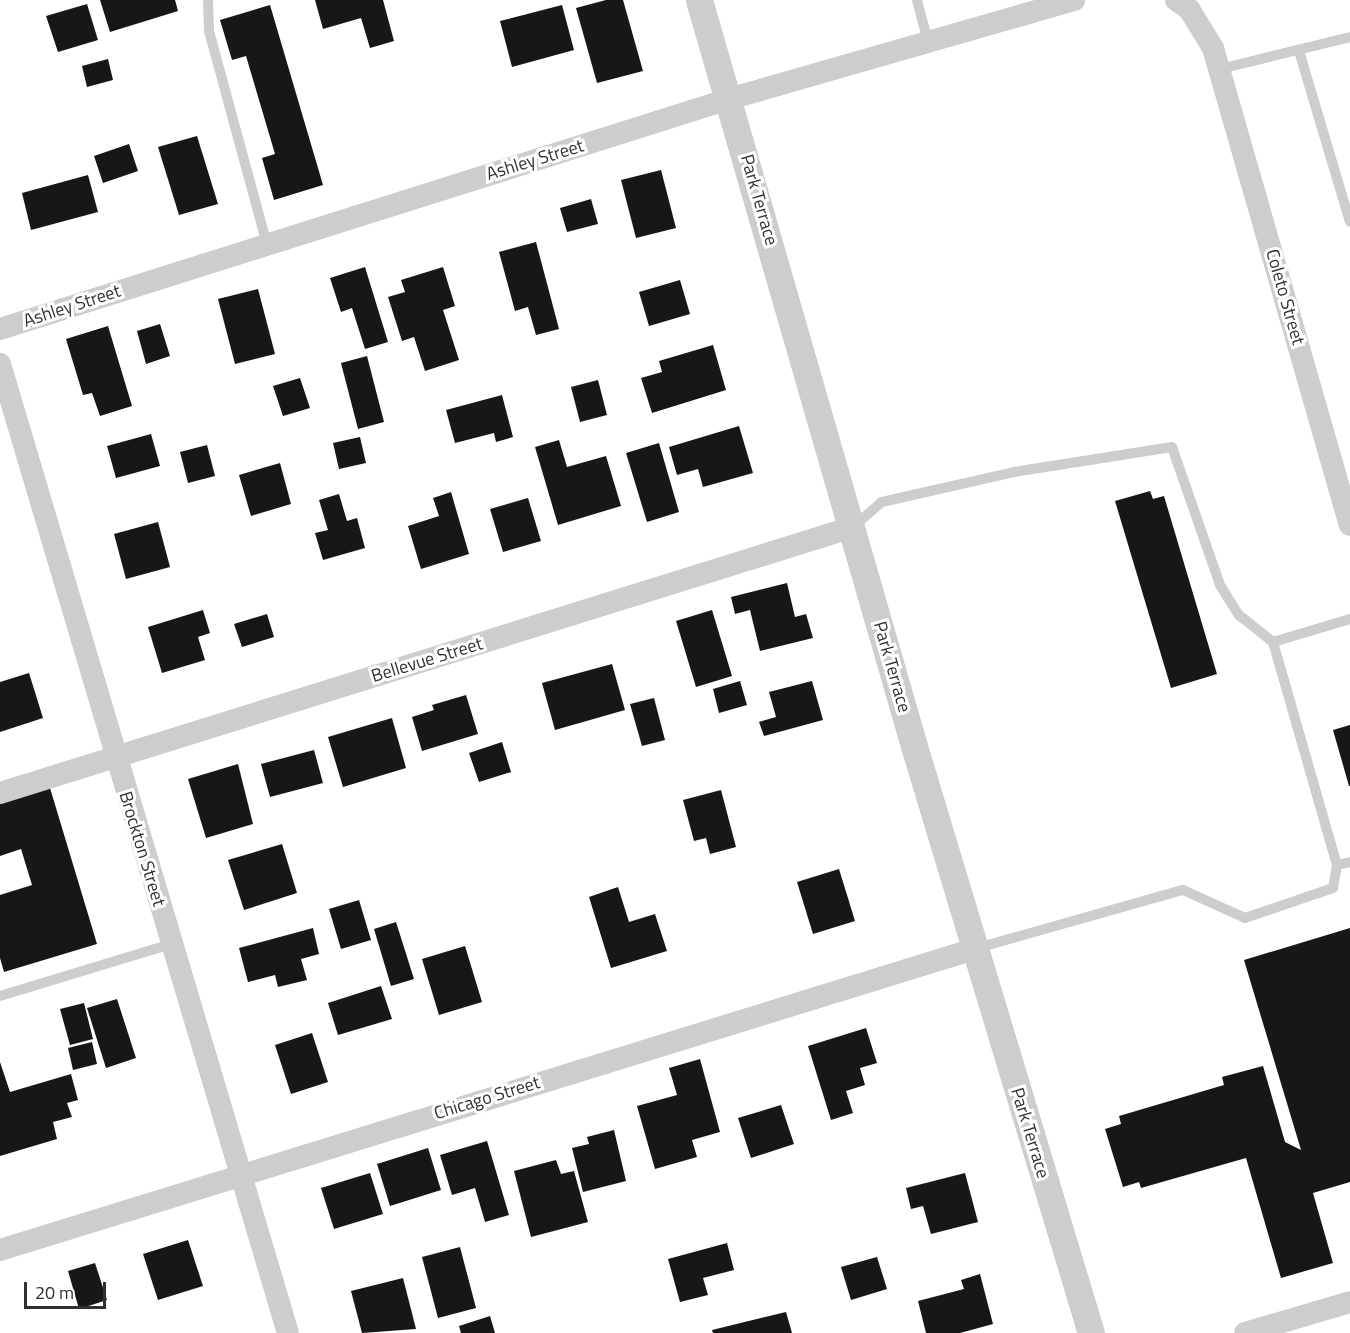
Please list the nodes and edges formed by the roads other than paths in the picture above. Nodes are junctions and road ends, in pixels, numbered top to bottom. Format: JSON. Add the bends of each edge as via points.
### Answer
{"nodes":[{"id":1,"x":208,"y":0,"type":"edge"},
{"id":2,"x":699,"y":0,"type":"edge"},
{"id":3,"x":917,"y":0,"type":"edge"},
{"id":4,"x":1074,"y":0,"type":"edge"},
{"id":5,"x":1176,"y":0,"type":"edge"},
{"id":6,"x":1350,"y":37,"type":"edge"},
{"id":7,"x":928,"y":42,"type":"junction"},
{"id":8,"x":1299,"y":51,"type":"junction"},
{"id":9,"x":1220,"y":69,"type":"junction"},
{"id":10,"x":729,"y":99,"type":"junction"},
{"id":11,"x":1350,"y":222,"type":"edge"},
{"id":12,"x":267,"y":245,"type":"junction"},
{"id":13,"x":0,"y":329,"type":"edge"},
{"id":14,"x":0,"y":364,"type":"edge"},
{"id":15,"x":1350,"y":525,"type":"edge"},
{"id":16,"x":853,"y":527,"type":"junction"},
{"id":17,"x":1350,"y":619,"type":"edge"},
{"id":18,"x":1273,"y":642,"type":"junction"},
{"id":19,"x":114,"y":758,"type":"junction"},
{"id":20,"x":0,"y":793,"type":"edge"},
{"id":21,"x":1350,"y":862,"type":"edge"},
{"id":22,"x":1336,"y":866,"type":"junction"},
{"id":23,"x":171,"y":944,"type":"junction"},
{"id":24,"x":974,"y":949,"type":"junction"},
{"id":25,"x":0,"y":996,"type":"edge"},
{"id":26,"x":241,"y":1174,"type":"junction"},
{"id":27,"x":0,"y":1250,"type":"edge"},
{"id":28,"x":1350,"y":1302,"type":"edge"},
{"id":29,"x":288,"y":1333,"type":"edge"},
{"id":30,"x":1091,"y":1333,"type":"edge"},
{"id":31,"x":1245,"y":1333,"type":"edge"}],
"edges":[{"from":1,"to":12,"type":"lane","via":[[209,31]]},
{"from":2,"to":10,"type":"street","name":"Park Terrace"},
{"from":3,"to":7,"type":"lane"},
{"from":4,"to":7,"type":"street","name":"Ashley Street"},
{"from":5,"to":9,"type":"street","via":[[1189,9],[1214,48]]},
{"from":6,"to":8,"type":"lane"},
{"from":7,"to":10,"type":"street","name":"Ashley Street"},
{"from":8,"to":9,"type":"lane"},
{"from":8,"to":11,"type":"lane"},
{"from":9,"to":15,"type":"street","name":"Coleto Street"},
{"from":10,"to":12,"type":"street","name":"Ashley Street"},
{"from":10,"to":16,"type":"street","name":"Park Terrace"},
{"from":12,"to":13,"type":"street","name":"Ashley Street"},
{"from":14,"to":19,"type":"street","name":"Brockton Street"},
{"from":16,"to":18,"type":"lane","via":[[882,502],[1014,472],[1172,447],[1220,585],[1239,615]]},
{"from":16,"to":19,"type":"street","name":"Bellevue Street"},
{"from":16,"to":24,"type":"street","name":"Park Terrace"},
{"from":17,"to":18,"type":"lane"},
{"from":18,"to":22,"type":"lane"},
{"from":19,"to":20,"type":"street","name":"Bellevue Street"},
{"from":19,"to":23,"type":"street","name":"Brockton Street"},
{"from":21,"to":22,"type":"lane"},
{"from":22,"to":24,"type":"lane","via":[[1333,888],[1245,918],[1183,890]]},
{"from":23,"to":25,"type":"lane"},
{"from":23,"to":26,"type":"street","name":"Brockton Street"},
{"from":24,"to":26,"type":"street","name":"Chicago Street"},
{"from":24,"to":30,"type":"street","name":"Park Terrace"},
{"from":26,"to":27,"type":"street","name":"Chicago Street"},
{"from":26,"to":29,"type":"street","name":"Brockton Street"},
{"from":28,"to":31,"type":"street"}]}
